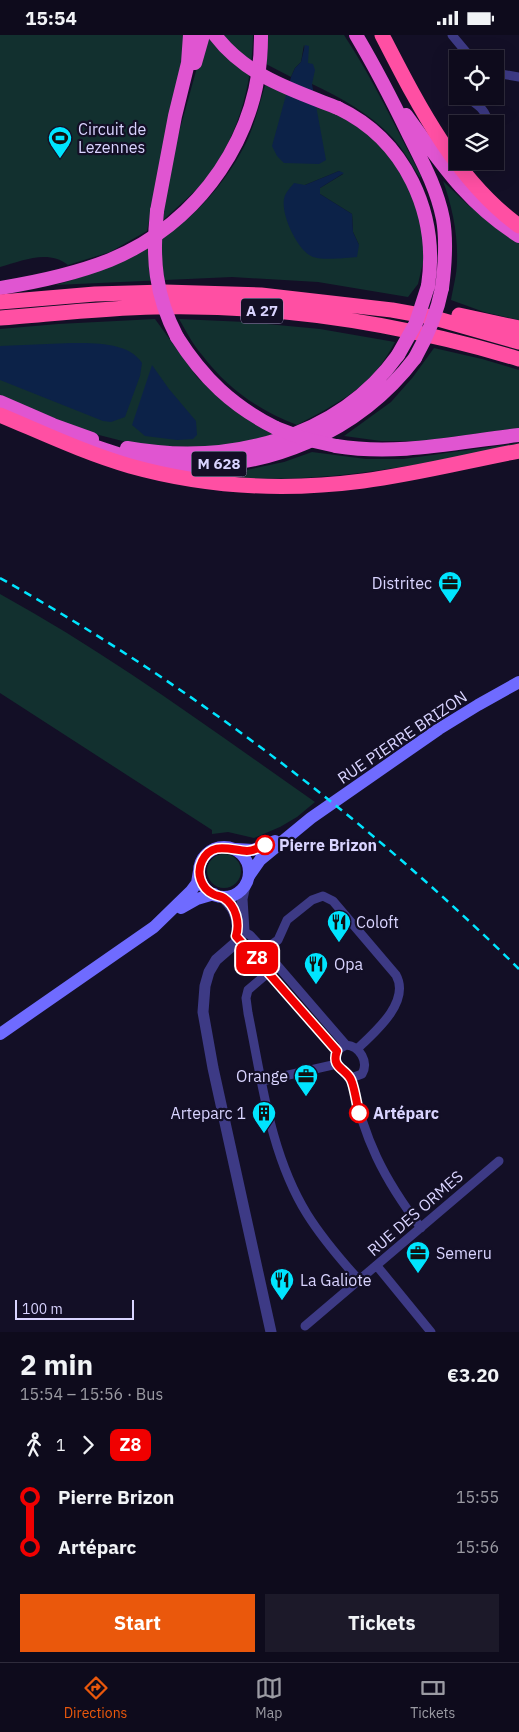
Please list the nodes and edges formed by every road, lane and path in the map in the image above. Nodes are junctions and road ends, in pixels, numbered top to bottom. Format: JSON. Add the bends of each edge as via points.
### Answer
{"nodes":[{"id":1,"x":190,"y":35,"type":"edge"},
{"id":2,"x":203,"y":35,"type":"edge"},
{"id":3,"x":215,"y":35,"type":"edge"},
{"id":4,"x":262,"y":35,"type":"edge"},
{"id":5,"x":356,"y":35,"type":"edge"},
{"id":6,"x":376,"y":35,"type":"edge"},
{"id":7,"x":382,"y":35,"type":"edge"},
{"id":8,"x":452,"y":35,"type":"edge"},
{"id":9,"x":464,"y":50,"type":"edge"},
{"id":10,"x":504,"y":76,"type":"edge"},
{"id":11,"x":519,"y":77,"type":"edge"},
{"id":12,"x":381,"y":79,"type":"junction"},
{"id":13,"x":406,"y":82,"type":"junction"},
{"id":14,"x":478,"y":105,"type":"edge"},
{"id":15,"x":486,"y":115,"type":"edge"},
{"id":16,"x":169,"y":149,"type":"junction"},
{"id":17,"x":519,"y":226,"type":"edge"},
{"id":18,"x":519,"y":236,"type":"edge"},
{"id":19,"x":0,"y":288,"type":"edge"},
{"id":20,"x":224,"y":293,"type":"junction"},
{"id":21,"x":0,"y":302,"type":"edge"},
{"id":22,"x":0,"y":318,"type":"edge"},
{"id":23,"x":519,"y":328,"type":"edge"},
{"id":24,"x":519,"y":342,"type":"edge"},
{"id":25,"x":519,"y":359,"type":"edge"},
{"id":26,"x":0,"y":402,"type":"edge"},
{"id":27,"x":0,"y":408,"type":"edge"},
{"id":28,"x":0,"y":415,"type":"edge"},
{"id":29,"x":519,"y":435,"type":"edge"},
{"id":30,"x":519,"y":451,"type":"edge"},
{"id":31,"x":519,"y":682,"type":"edge"},
{"id":32,"x":305,"y":823,"type":"junction"},
{"id":33,"x":233,"y":849,"type":"junction"},
{"id":34,"x":199,"y":871,"type":"junction"},
{"id":35,"x":247,"y":881,"type":"junction"},
{"id":36,"x":218,"y":895,"type":"junction"},
{"id":37,"x":164,"y":919,"type":"junction"},
{"id":38,"x":239,"y":934,"type":"junction"},
{"id":39,"x":264,"y":950,"type":"junction"},
{"id":40,"x":276,"y":965,"type":"junction"},
{"id":41,"x":269,"y":971,"type":"junction"},
{"id":42,"x":0,"y":1034,"type":"edge"},
{"id":43,"x":346,"y":1045,"type":"junction"},
{"id":44,"x":357,"y":1049,"type":"junction"},
{"id":45,"x":337,"y":1051,"type":"junction"},
{"id":46,"x":337,"y":1064,"type":"junction"},
{"id":47,"x":350,"y":1078,"type":"junction"},
{"id":48,"x":262,"y":1081,"type":"junction"},
{"id":49,"x":499,"y":1161,"type":"dead end"},
{"id":50,"x":421,"y":1228,"type":"junction"},
{"id":51,"x":377,"y":1266,"type":"junction"},
{"id":52,"x":359,"y":1280,"type":"junction"},
{"id":53,"x":305,"y":1326,"type":"dead end"},
{"id":54,"x":271,"y":1332,"type":"edge"},
{"id":55,"x":431,"y":1332,"type":"edge"}],
"edges":[{"from":1,"to":16,"type":"highway","via":[[188,63]]},
{"from":2,"to":16,"type":"highway"},
{"from":3,"to":26,"type":"highway","number":"M 628","bridge":true,"via":[[239,60],[260,75],[357,118],[394,151],[410,177],[422,204],[430,260],[428,286],[416,323],[398,355],[366,391],[329,417],[275,442],[227,451],[172,454],[124,448],[71,432]]},
{"from":4,"to":19,"type":"highway","via":[[257,84],[241,135],[214,180],[187,211],[156,237],[111,259],[62,276]]},
{"from":5,"to":12,"type":"highway","number":"M 628"},
{"from":6,"to":13,"type":"highway"},
{"from":7,"to":13,"type":"highway"},
{"from":8,"to":9,"type":"street"},
{"from":10,"to":11,"type":"street"},
{"from":12,"to":18,"type":"highway","number":"M 628","via":[[453,179],[483,210]]},
{"from":12,"to":27,"type":"highway","number":"M 628","bridge":true,"via":[[422,160],[438,201],[445,248],[442,288],[431,328],[402,375],[368,407],[323,436],[275,453],[222,464],[170,465],[128,457],[76,440]]},
{"from":13,"to":17,"type":"highway","via":[[463,171],[492,204]]},
{"from":14,"to":15,"type":"street"},
{"from":16,"to":29,"type":"highway","bridge":true,"via":[[157,211],[156,280],[177,337],[198,368],[218,389],[252,415],[276,428],[336,446],[402,450]]},
{"from":20,"to":21,"type":"highway","number":"A 27","via":[[95,294]]},
{"from":20,"to":23,"type":"highway","via":[[277,290],[347,296],[399,303]]},
{"from":20,"to":24,"type":"highway","number":"A 27","via":[[392,309]]},
{"from":22,"to":25,"type":"highway","number":"A 27","via":[[155,307],[264,311],[404,330]]},
{"from":28,"to":30,"type":"highway","via":[[130,466],[239,484],[361,481]]},
{"from":31,"to":32,"type":"main road","name":"RUE PIERRE BRIZON","via":[[439,729]]},
{"from":32,"to":33,"type":"main road","name":"RUE PIERRE BRIZON","via":[[257,849]]},
{"from":32,"to":35,"type":"main road","name":"RUE PIERRE BRIZON","via":[[260,860]]},
{"from":33,"to":34,"type":"main road","via":[[223,847],[210,851]]},
{"from":33,"to":35,"type":"main road","via":[[245,858],[249,867]]},
{"from":34,"to":36,"type":"main road","via":[[202,884]]},
{"from":34,"to":37,"type":"main road","via":[[194,887]]},
{"from":35,"to":36,"type":"main road","via":[[234,895]]},
{"from":35,"to":38,"type":"street"},
{"from":36,"to":37,"type":"main road","via":[[195,900]]},
{"from":36,"to":38,"type":"street","via":[[233,909]]},
{"from":37,"to":42,"type":"main road"},
{"from":38,"to":39,"type":"street"},
{"from":38,"to":41,"type":"street"},
{"from":38,"to":54,"type":"street","via":[[209,972],[204,995],[204,1019]]},
{"from":39,"to":40,"type":"street"},
{"from":39,"to":44,"type":"street","via":[[278,940],[287,920],[312,900],[323,896],[333,901],[399,980],[398,997],[388,1019]]},
{"from":40,"to":41,"type":"street"},
{"from":40,"to":43,"type":"street"},
{"from":41,"to":45,"type":"street"},
{"from":41,"to":48,"type":"street","via":[[250,988],[246,997]]},
{"from":43,"to":44,"type":"street"},
{"from":43,"to":45,"type":"street"},
{"from":44,"to":47,"type":"street","via":[[364,1061],[364,1071],[358,1077]]},
{"from":45,"to":46,"type":"street"},
{"from":46,"to":47,"type":"street"},
{"from":46,"to":48,"type":"street"},
{"from":47,"to":50,"type":"street","via":[[376,1158],[394,1191]]},
{"from":48,"to":52,"type":"street","via":[[275,1141],[293,1188],[320,1235]]},
{"from":49,"to":50,"type":"street","name":"RUE DES ORMES"},
{"from":50,"to":51,"type":"street","name":"RUE DES ORMES"},
{"from":51,"to":52,"type":"street","name":"RUE DES ORMES"},
{"from":51,"to":55,"type":"street"},
{"from":52,"to":53,"type":"street","name":"RUE DES ORMES"}]}
